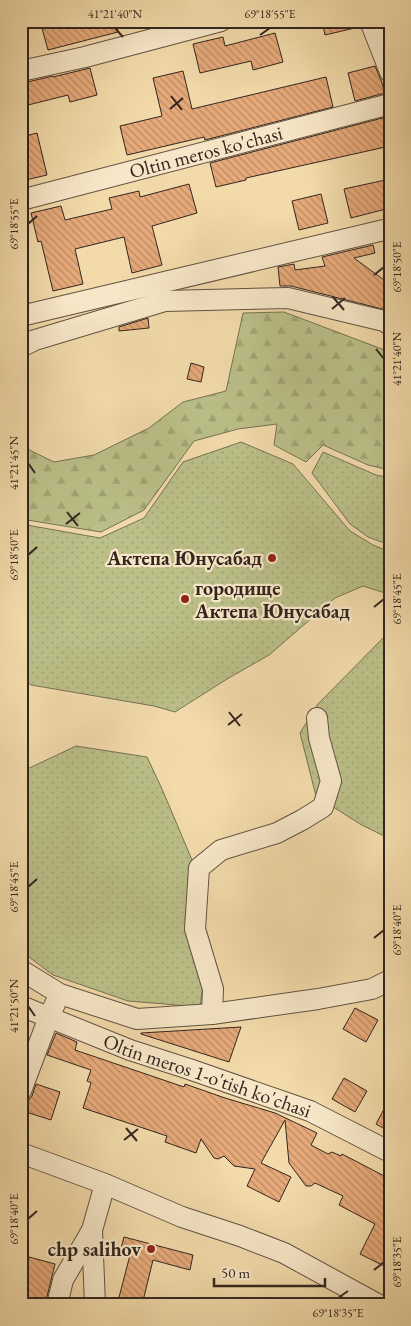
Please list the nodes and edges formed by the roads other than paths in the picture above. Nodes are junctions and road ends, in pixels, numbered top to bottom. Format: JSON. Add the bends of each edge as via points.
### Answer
{"nodes":[{"id":1,"x":221,"y":21,"type":"edge"},
{"id":2,"x":370,"y":21,"type":"edge"},
{"id":3,"x":21,"y":71,"type":"edge"},
{"id":4,"x":390,"y":72,"type":"edge"},
{"id":5,"x":390,"y":104,"type":"edge"},
{"id":6,"x":21,"y":200,"type":"edge"},
{"id":7,"x":384,"y":230,"type":"dead end"},
{"id":8,"x":21,"y":316,"type":"edge"},
{"id":9,"x":390,"y":325,"type":"edge"},
{"id":10,"x":21,"y":347,"type":"edge"},
{"id":11,"x":316,"y":718,"type":"dead end"},
{"id":12,"x":21,"y":970,"type":"edge"},
{"id":13,"x":390,"y":980,"type":"edge"},
{"id":14,"x":60,"y":994,"type":"junction"},
{"id":15,"x":21,"y":1006,"type":"edge"},
{"id":16,"x":212,"y":1014,"type":"junction"},
{"id":17,"x":49,"y":1017,"type":"junction"},
{"id":18,"x":21,"y":1091,"type":"edge"},
{"id":19,"x":390,"y":1152,"type":"edge"},
{"id":20,"x":21,"y":1153,"type":"edge"},
{"id":21,"x":105,"y":1184,"type":"junction"},
{"id":22,"x":92,"y":1230,"type":"junction"},
{"id":23,"x":57,"y":1305,"type":"edge"},
{"id":24,"x":95,"y":1305,"type":"edge"},
{"id":25,"x":379,"y":1305,"type":"edge"}],
"edges":[{"from":1,"to":3,"type":"street"},
{"from":2,"to":4,"type":"street"},
{"from":5,"to":6,"type":"street","name":"Oltin meros ko'chasi"},
{"from":7,"to":8,"type":"street"},
{"from":9,"to":10,"type":"street","via":[[384,320],[288,298],[166,301]]},
{"from":11,"to":16,"type":"street","via":[[331,781],[323,807],[277,833],[221,850],[199,868],[195,929],[213,989]]},
{"from":12,"to":14,"type":"street"},
{"from":13,"to":16,"type":"street","via":[[372,989]]},
{"from":14,"to":16,"type":"street","via":[[137,1020]]},
{"from":14,"to":17,"type":"street"},
{"from":15,"to":17,"type":"street","name":"Oltin meros 1-o'tish ko'chasi"},
{"from":17,"to":18,"type":"street"},
{"from":17,"to":19,"type":"street","name":"Oltin meros 1-o'tish ko'chasi","via":[[130,1050],[310,1111]]},
{"from":20,"to":21,"type":"street"},
{"from":21,"to":22,"type":"street"},
{"from":21,"to":25,"type":"street","via":[[182,1217],[284,1253]]},
{"from":22,"to":23,"type":"street","via":[[64,1280]]},
{"from":22,"to":24,"type":"street"}]}
